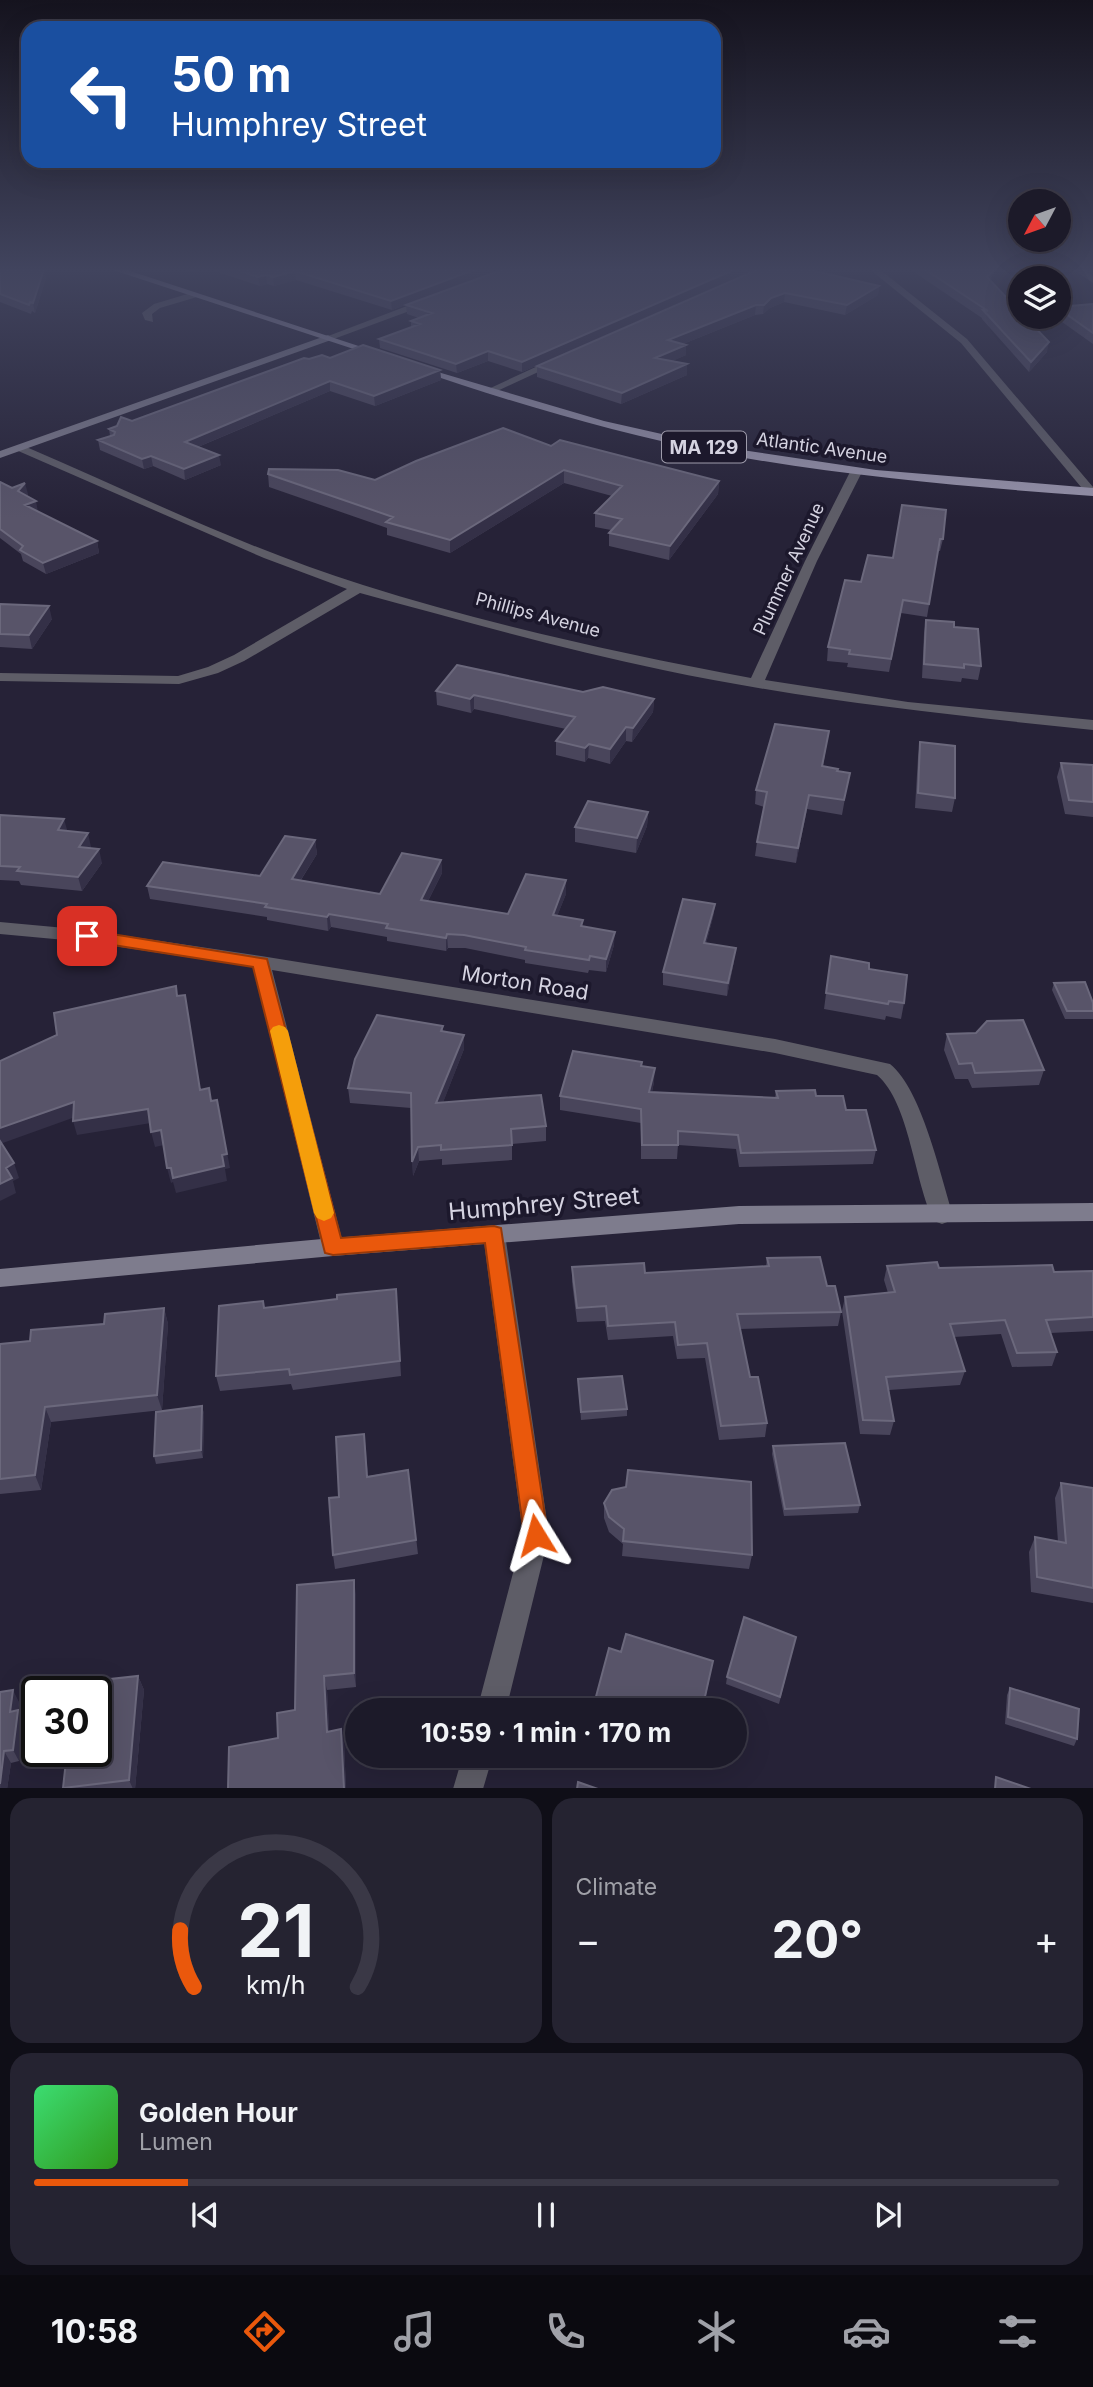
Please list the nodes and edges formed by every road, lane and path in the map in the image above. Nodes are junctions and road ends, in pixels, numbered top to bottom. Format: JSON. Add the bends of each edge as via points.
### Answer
{"nodes":[{"id":1,"x":290,"y":351,"type":"edge"},
{"id":2,"x":370,"y":351,"type":"edge"},
{"id":3,"x":973,"y":351,"type":"edge"},
{"id":4,"x":572,"y":354,"type":"edge"},
{"id":5,"x":390,"y":358,"type":"edge"},
{"id":6,"x":402,"y":362,"type":"edge"},
{"id":7,"x":489,"y":391,"type":"junction"},
{"id":8,"x":0,"y":439,"type":"edge"},
{"id":9,"x":20,"y":448,"type":"junction"},
{"id":10,"x":0,"y":455,"type":"edge"},
{"id":11,"x":856,"y":472,"type":"junction"},
{"id":12,"x":1091,"y":492,"type":"edge"},
{"id":13,"x":358,"y":587,"type":"junction"},
{"id":14,"x":0,"y":677,"type":"edge"},
{"id":15,"x":756,"y":683,"type":"junction"},
{"id":16,"x":1093,"y":725,"type":"edge"},
{"id":17,"x":0,"y":928,"type":"edge"},
{"id":18,"x":261,"y":962,"type":"junction"},
{"id":19,"x":1093,"y":1212,"type":"edge"},
{"id":20,"x":942,"y":1215,"type":"junction"},
{"id":21,"x":494,"y":1234,"type":"junction"},
{"id":22,"x":333,"y":1247,"type":"junction"},
{"id":23,"x":0,"y":1278,"type":"edge"},
{"id":24,"x":494,"y":1698,"type":"edge"},
{"id":25,"x":474,"y":1768,"type":"edge"},
{"id":26,"x":468,"y":1788,"type":"edge"}],
"edges":[{"from":1,"to":9,"type":"main road"},
{"from":2,"to":5,"type":"main road"},
{"from":3,"to":12,"type":"street"},
{"from":4,"to":7,"type":"street"},
{"from":6,"to":7,"type":"main road","name":"Atlantic Avenue","number":"MA 129"},
{"from":7,"to":11,"type":"main road","name":"Atlantic Avenue","number":"MA 129","via":[[661,438]]},
{"from":8,"to":9,"type":"main road","name":"Phillips Avenue"},
{"from":9,"to":10,"type":"main road"},
{"from":9,"to":13,"type":"street","name":"Phillips Avenue","via":[[230,540]]},
{"from":11,"to":12,"type":"main road","name":"Atlantic Avenue","number":"MA 129"},
{"from":11,"to":15,"type":"street","name":"Plummer Avenue"},
{"from":13,"to":14,"type":"street","via":[[239,658],[179,680]]},
{"from":13,"to":15,"type":"street","name":"Phillips Avenue","via":[[662,666]]},
{"from":15,"to":16,"type":"street","name":"Phillips Avenue","via":[[944,710]]},
{"from":17,"to":18,"type":"street","name":"Morton Road"},
{"from":18,"to":20,"type":"street","name":"Morton Road","via":[[775,1046],[883,1069],[895,1079],[908,1108]]},
{"from":18,"to":22,"type":"street"},
{"from":19,"to":20,"type":"main road","name":"Humphrey Street"},
{"from":20,"to":21,"type":"main road","name":"Humphrey Street","via":[[739,1214]]},
{"from":21,"to":22,"type":"main road","name":"Humphrey Street"},
{"from":21,"to":24,"type":"street","via":[[536,1535]]},
{"from":22,"to":23,"type":"main road","name":"Humphrey Street"},
{"from":25,"to":26,"type":"street"}]}
